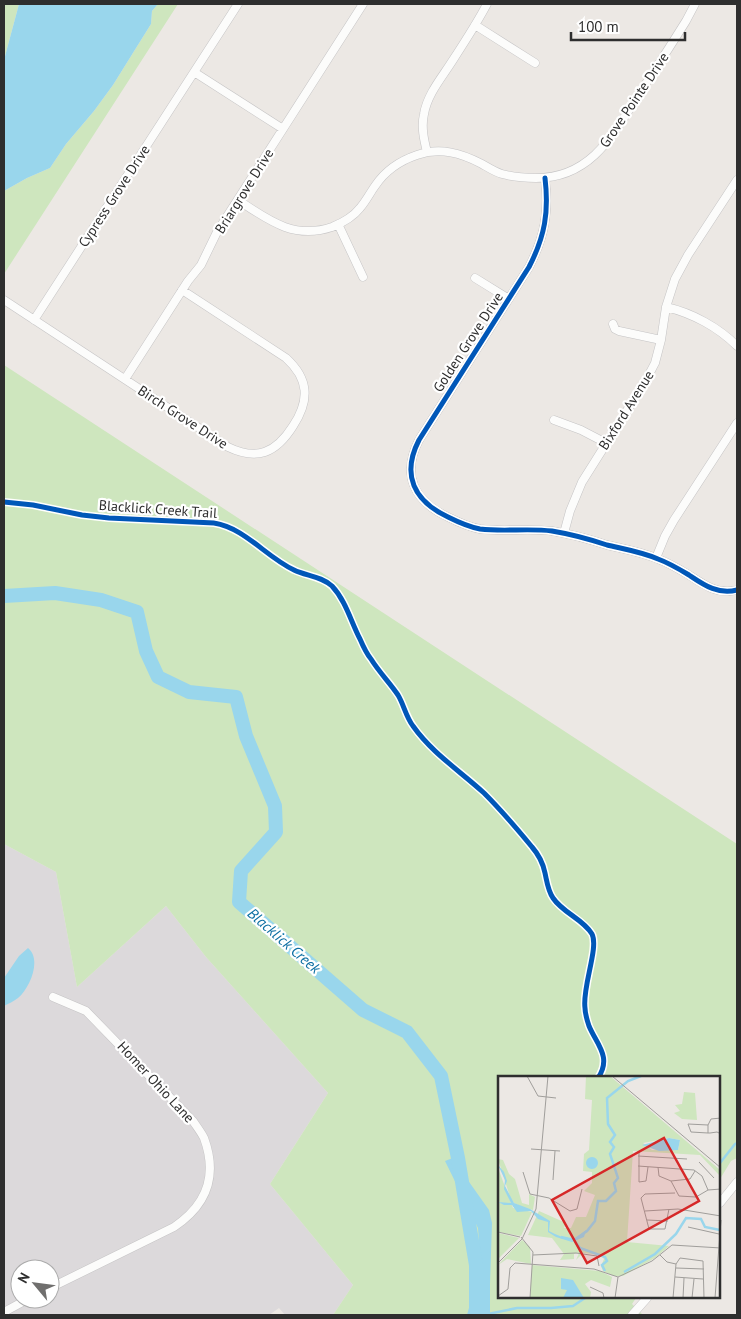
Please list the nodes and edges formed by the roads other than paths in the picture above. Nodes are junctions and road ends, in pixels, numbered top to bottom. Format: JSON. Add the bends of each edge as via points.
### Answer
{"nodes":[{"id":1,"x":238,"y":4,"type":"edge"},
{"id":2,"x":363,"y":4,"type":"edge"},
{"id":3,"x":487,"y":4,"type":"edge"},
{"id":4,"x":694,"y":4,"type":"edge"},
{"id":5,"x":475,"y":25,"type":"junction"},
{"id":6,"x":536,"y":64,"type":"dead end"},
{"id":7,"x":194,"y":72,"type":"junction"},
{"id":8,"x":283,"y":128,"type":"junction"},
{"id":9,"x":427,"y":152,"type":"junction"},
{"id":10,"x":545,"y":178,"type":"junction"},
{"id":11,"x":737,"y":180,"type":"edge"},
{"id":12,"x":238,"y":200,"type":"junction"},
{"id":13,"x":338,"y":224,"type":"junction"},
{"id":14,"x":363,"y":277,"type":"dead end"},
{"id":15,"x":475,"y":278,"type":"dead end"},
{"id":16,"x":182,"y":290,"type":"junction"},
{"id":17,"x":4,"y":300,"type":"edge"},
{"id":18,"x":509,"y":300,"type":"junction"},
{"id":19,"x":666,"y":307,"type":"junction"},
{"id":20,"x":34,"y":320,"type":"junction"},
{"id":21,"x":612,"y":324,"type":"dead end"},
{"id":22,"x":661,"y":340,"type":"junction"},
{"id":23,"x":737,"y":346,"type":"edge"},
{"id":24,"x":125,"y":379,"type":"junction"},
{"id":25,"x":554,"y":420,"type":"dead end"},
{"id":26,"x":737,"y":423,"type":"edge"},
{"id":27,"x":606,"y":443,"type":"junction"},
{"id":28,"x":564,"y":533,"type":"junction"},
{"id":29,"x":656,"y":558,"type":"junction"},
{"id":30,"x":737,"y":590,"type":"edge"},
{"id":31,"x":53,"y":997,"type":"dead end"},
{"id":32,"x":737,"y":1182,"type":"edge"},
{"id":33,"x":721,"y":1202,"type":"edge"},
{"id":34,"x":60,"y":1283,"type":"edge"},
{"id":35,"x":646,"y":1299,"type":"edge"},
{"id":36,"x":632,"y":1315,"type":"edge"}],
"edges":[{"from":1,"to":7,"type":"street","name":"Cypress Grove Drive"},
{"from":2,"to":8,"type":"street","name":"Briargrove Drive"},
{"from":3,"to":5,"type":"street"},
{"from":4,"to":10,"type":"street","name":"Grove Pointe Drive","via":[[605,146],[584,165]]},
{"from":5,"to":6,"type":"street"},
{"from":5,"to":9,"type":"street","via":[[426,105],[423,127]]},
{"from":7,"to":8,"type":"street"},
{"from":7,"to":20,"type":"street","name":"Cypress Grove Drive"},
{"from":8,"to":12,"type":"street","name":"Briargrove Drive"},
{"from":9,"to":10,"type":"street","name":"Grove Pointe Drive","via":[[455,153],[503,174]]},
{"from":9,"to":13,"type":"street","name":"Grove Pointe Drive","via":[[392,167],[360,209]]},
{"from":10,"to":18,"type":"street","name":"Golden Grove Drive","via":[[547,193],[540,245]]},
{"from":11,"to":19,"type":"street","name":"Bixford Avenue","via":[[679,270]]},
{"from":12,"to":13,"type":"street","name":"Grove Pointe Drive","via":[[288,229],[310,231]]},
{"from":12,"to":16,"type":"street","name":"Briargrove Drive","via":[[201,265]]},
{"from":13,"to":14,"type":"street"},
{"from":15,"to":18,"type":"street"},
{"from":16,"to":24,"type":"street","name":"Briargrove Drive"},
{"from":16,"to":24,"type":"street","name":"Birch Grove Drive","via":[[286,358],[301,374],[305,396],[294,426],[272,449],[249,454],[238,452]]},
{"from":17,"to":20,"type":"street","name":"Birch Grove Drive"},
{"from":18,"to":28,"type":"street","name":"Golden Grove Drive","via":[[419,440],[411,465],[413,483],[434,510],[477,528]]},
{"from":19,"to":22,"type":"street","name":"Bixford Avenue"},
{"from":19,"to":23,"type":"street","via":[[700,319]]},
{"from":20,"to":24,"type":"street","name":"Birch Grove Drive"},
{"from":21,"to":22,"type":"street","via":[[619,331]]},
{"from":22,"to":27,"type":"street","name":"Bixford Avenue","via":[[652,370]]},
{"from":25,"to":27,"type":"street"},
{"from":26,"to":29,"type":"street","via":[[674,520]]},
{"from":27,"to":28,"type":"street","name":"Bixford Avenue","via":[[578,491]]},
{"from":28,"to":29,"type":"street"},
{"from":29,"to":30,"type":"street","via":[[711,589]]},
{"from":31,"to":34,"type":"street","name":"Homer Ohio Lane","via":[[86,1011],[193,1121],[203,1136],[209,1175],[200,1203],[184,1220]]},
{"from":32,"to":33,"type":"street"},
{"from":35,"to":36,"type":"street"}]}
